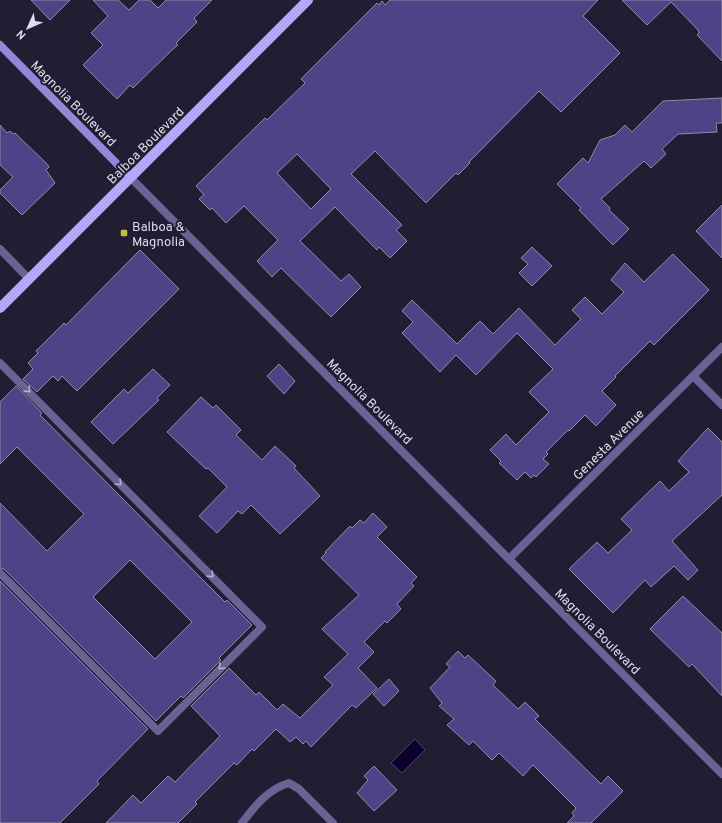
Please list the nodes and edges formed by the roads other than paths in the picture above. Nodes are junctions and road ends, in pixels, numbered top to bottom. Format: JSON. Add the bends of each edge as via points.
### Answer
{"nodes":[{"id":1,"x":308,"y":0,"type":"edge"},
{"id":2,"x":0,"y":46,"type":"edge"},
{"id":3,"x":131,"y":178,"type":"junction"},
{"id":4,"x":0,"y":249,"type":"edge"},
{"id":5,"x":29,"y":279,"type":"junction"},
{"id":6,"x":0,"y":308,"type":"edge"},
{"id":7,"x":722,"y":347,"type":"edge"},
{"id":8,"x":0,"y":363,"type":"edge"},
{"id":9,"x":693,"y":376,"type":"junction"},
{"id":10,"x":722,"y":406,"type":"edge"},
{"id":11,"x":510,"y":558,"type":"junction"},
{"id":12,"x":0,"y":573,"type":"edge"},
{"id":13,"x":722,"y":774,"type":"edge"},
{"id":14,"x":242,"y":823,"type":"edge"},
{"id":15,"x":332,"y":823,"type":"edge"}],
"edges":[{"from":1,"to":3,"type":"main road","name":"Balboa Boulevard"},
{"from":2,"to":3,"type":"main road","name":"Magnolia Boulevard"},
{"from":3,"to":5,"type":"main road","name":"Balboa Boulevard"},
{"from":3,"to":11,"type":"street","name":"Magnolia Boulevard"},
{"from":4,"to":5,"type":"street"},
{"from":5,"to":6,"type":"main road","name":"Balboa Boulevard"},
{"from":7,"to":9,"type":"street","name":"Genesta Avenue"},
{"from":8,"to":12,"type":"street","one_way":true,"via":[[262,626],[158,731]]},
{"from":9,"to":10,"type":"street"},
{"from":9,"to":11,"type":"street","name":"Genesta Avenue"},
{"from":11,"to":13,"type":"street","name":"Magnolia Boulevard"},
{"from":14,"to":15,"type":"street","via":[[264,796],[289,783],[300,790]]}]}
